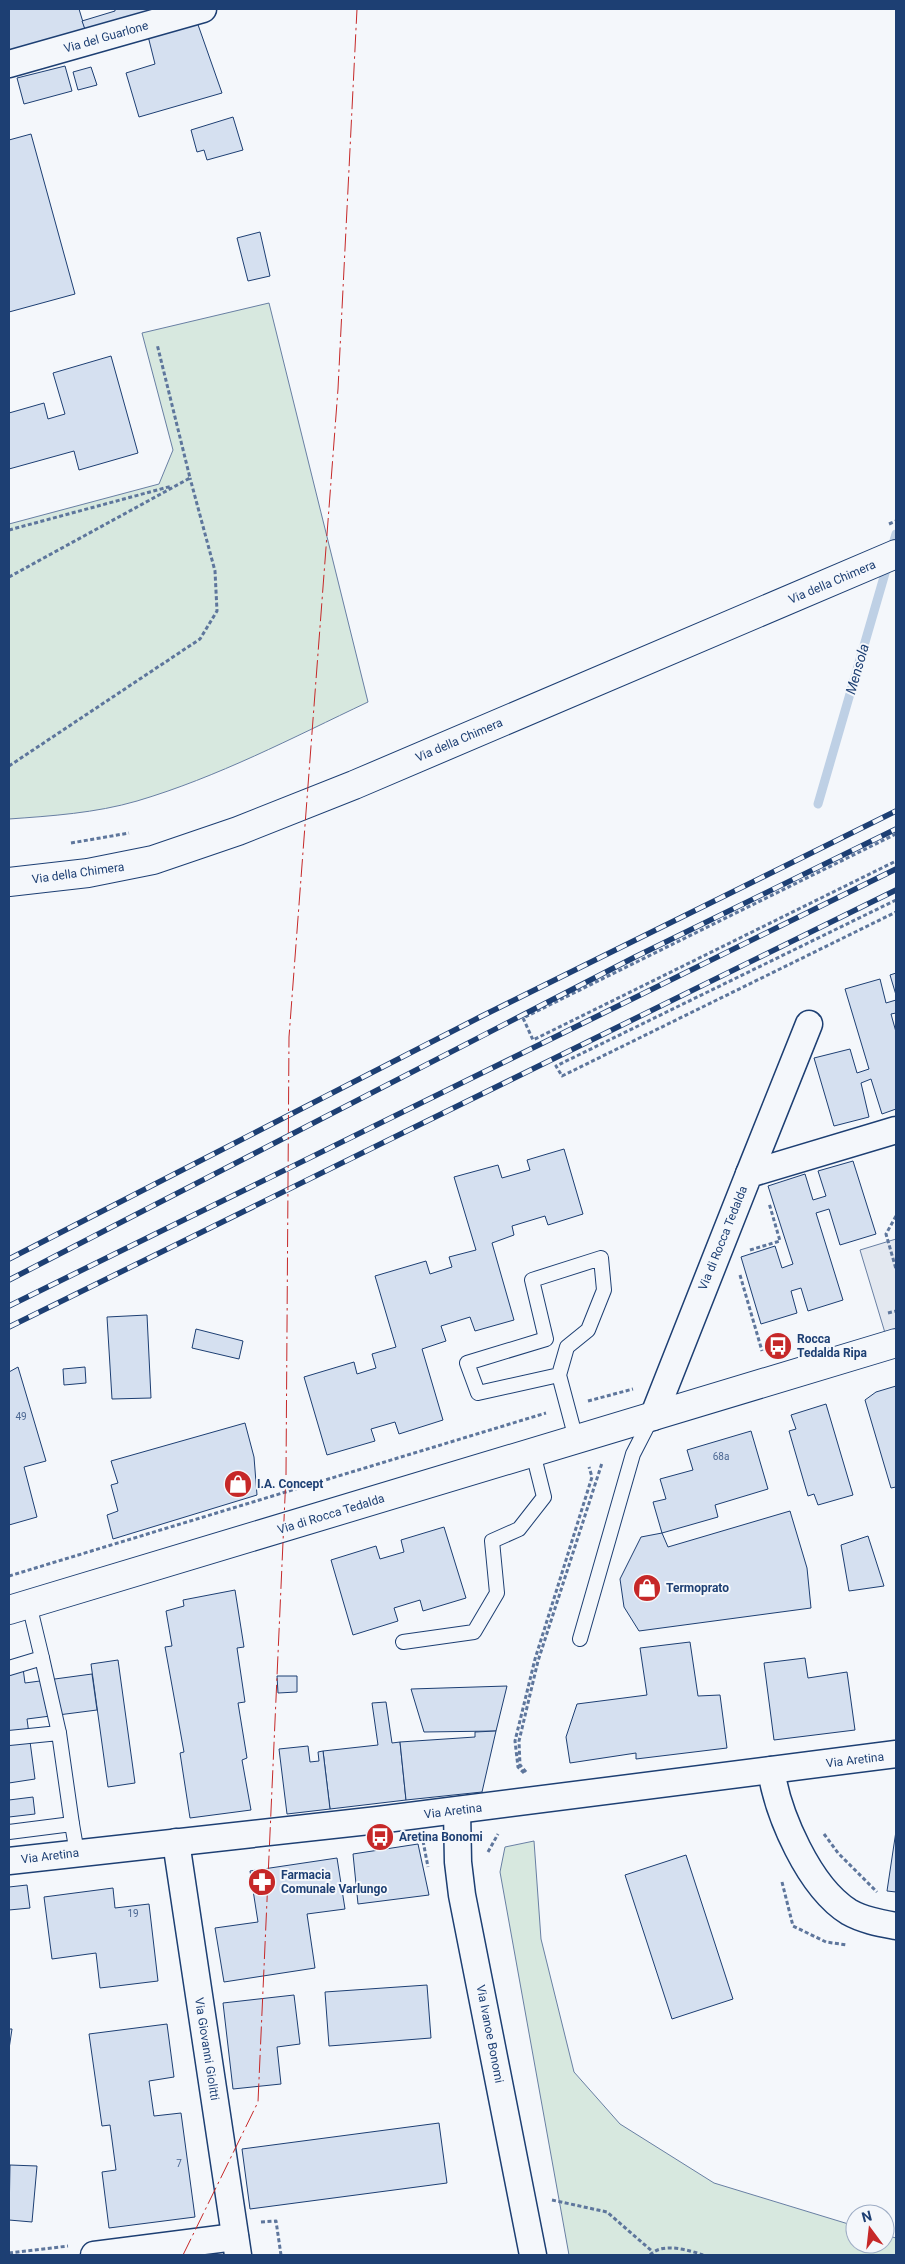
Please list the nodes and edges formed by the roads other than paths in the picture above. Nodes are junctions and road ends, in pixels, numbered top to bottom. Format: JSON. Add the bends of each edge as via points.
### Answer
{"nodes":[{"id":1,"x":203,"y":9,"type":"edge"},
{"id":2,"x":9,"y":64,"type":"edge"},
{"id":3,"x":896,"y":554,"type":"edge"},
{"id":4,"x":9,"y":882,"type":"edge"},
{"id":5,"x":809,"y":1024,"type":"dead end"},
{"id":6,"x":896,"y":1130,"type":"edge"},
{"id":7,"x":749,"y":1174,"type":"junction"},
{"id":8,"x":546,"y":1339,"type":"junction"},
{"id":9,"x":896,"y":1343,"type":"edge"},
{"id":10,"x":567,"y":1346,"type":"junction"},
{"id":11,"x":559,"y":1375,"type":"junction"},
{"id":12,"x":653,"y":1417,"type":"junction"},
{"id":13,"x":576,"y":1439,"type":"junction"},
{"id":14,"x":533,"y":1453,"type":"junction"},
{"id":15,"x":19,"y":1607,"type":"edge"},
{"id":16,"x":580,"y":1639,"type":"dead end"},
{"id":17,"x":403,"y":1642,"type":"dead end"},
{"id":18,"x":42,"y":1658,"type":"junction"},
{"id":19,"x":9,"y":1668,"type":"edge"},
{"id":20,"x":59,"y":1733,"type":"junction"},
{"id":21,"x":9,"y":1738,"type":"edge"},
{"id":22,"x":896,"y":1754,"type":"edge"},
{"id":23,"x":772,"y":1770,"type":"junction"},
{"id":24,"x":457,"y":1811,"type":"junction"},
{"id":25,"x":72,"y":1824,"type":"junction"},
{"id":26,"x":9,"y":1832,"type":"edge"},
{"id":27,"x":176,"y":1842,"type":"junction"},
{"id":28,"x":77,"y":1853,"type":"junction"},
{"id":29,"x":9,"y":1861,"type":"edge"},
{"id":30,"x":896,"y":1926,"type":"edge"},
{"id":31,"x":236,"y":2246,"type":"edge"},
{"id":32,"x":94,"y":2255,"type":"edge"},
{"id":33,"x":533,"y":2255,"type":"edge"}],
"edges":[{"from":1,"to":2,"type":"street","name":"Via del Guarlone"},
{"from":3,"to":4,"type":"street","name":"Via della Chimera","via":[[354,785],[220,838],[154,860],[114,869]]},
{"from":5,"to":7,"type":"street"},
{"from":6,"to":7,"type":"street","name":"Via di Rocca Tedalda"},
{"from":7,"to":12,"type":"street","name":"Via di Rocca Tedalda"},
{"from":8,"to":10,"type":"lane"},
{"from":8,"to":10,"type":"lane","via":[[532,1280],[601,1258],[604,1290],[588,1330]]},
{"from":8,"to":11,"type":"lane","via":[[467,1363],[478,1393]]},
{"from":9,"to":12,"type":"street","name":"Via di Rocca Tedalda"},
{"from":10,"to":11,"type":"lane"},
{"from":11,"to":13,"type":"lane"},
{"from":12,"to":13,"type":"street","name":"Via di Rocca Tedalda"},
{"from":12,"to":16,"type":"lane","via":[[633,1454]]},
{"from":13,"to":14,"type":"street","name":"Via di Rocca Tedalda"},
{"from":14,"to":15,"type":"street","name":"Via di Rocca Tedalda"},
{"from":14,"to":17,"type":"lane","via":[[544,1497],[519,1529],[492,1541],[497,1593],[474,1632]]},
{"from":15,"to":18,"type":"lane"},
{"from":18,"to":19,"type":"lane"},
{"from":18,"to":20,"type":"lane"},
{"from":20,"to":21,"type":"lane"},
{"from":20,"to":25,"type":"lane"},
{"from":22,"to":23,"type":"street","name":"Via Aretina"},
{"from":23,"to":24,"type":"street","name":"Via Aretina","via":[[538,1794]]},
{"from":23,"to":30,"type":"street","via":[[775,1794],[799,1850],[822,1890],[850,1913]]},
{"from":24,"to":27,"type":"street","name":"Via Aretina"},
{"from":24,"to":33,"type":"street","name":"Via Ivanoe Bonomi","via":[[462,1895]]},
{"from":25,"to":26,"type":"lane"},
{"from":25,"to":28,"type":"lane"},
{"from":27,"to":28,"type":"street","name":"Via Aretina"},
{"from":27,"to":31,"type":"street","name":"Via Giovanni Giolitti"},
{"from":28,"to":29,"type":"street","name":"Via Aretina"},
{"from":31,"to":32,"type":"street"}]}
